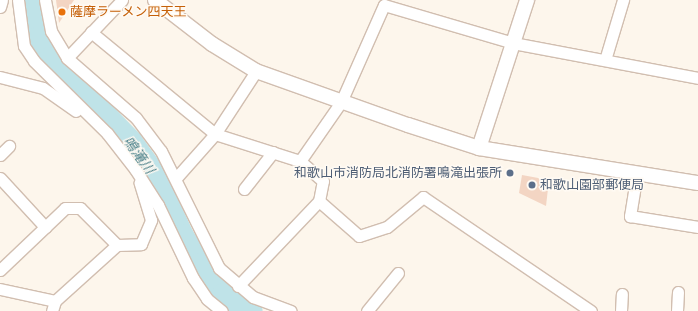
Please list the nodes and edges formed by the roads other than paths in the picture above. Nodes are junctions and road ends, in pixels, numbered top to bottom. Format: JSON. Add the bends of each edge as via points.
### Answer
{"nodes":[{"id":1,"x":2,"y":0,"type":"edge"},
{"id":2,"x":18,"y":0,"type":"edge"},
{"id":3,"x":45,"y":0,"type":"edge"},
{"id":4,"x":122,"y":0,"type":"edge"},
{"id":5,"x":155,"y":0,"type":"edge"},
{"id":6,"x":527,"y":0,"type":"edge"},
{"id":7,"x":623,"y":0,"type":"edge"},
{"id":8,"x":388,"y":3,"type":"edge"},
{"id":9,"x":0,"y":7,"type":"edge"},
{"id":10,"x":91,"y":32,"type":"junction"},
{"id":11,"x":513,"y":43,"type":"junction"},
{"id":12,"x":67,"y":58,"type":"junction"},
{"id":13,"x":605,"y":60,"type":"junction"},
{"id":14,"x":256,"y":71,"type":"junction"},
{"id":15,"x":0,"y":77,"type":"edge"},
{"id":16,"x":698,"y":78,"type":"edge"},
{"id":17,"x":341,"y":102,"type":"junction"},
{"id":18,"x":107,"y":133,"type":"junction"},
{"id":19,"x":214,"y":134,"type":"junction"},
{"id":20,"x":9,"y":146,"type":"dead end"},
{"id":21,"x":479,"y":148,"type":"junction"},
{"id":22,"x":273,"y":152,"type":"junction"},
{"id":23,"x":0,"y":155,"type":"edge"},
{"id":24,"x":300,"y":160,"type":"junction"},
{"id":25,"x":136,"y":169,"type":"junction"},
{"id":26,"x":638,"y":173,"type":"junction"},
{"id":27,"x":176,"y":178,"type":"junction"},
{"id":28,"x":1,"y":183,"type":"edge"},
{"id":29,"x":698,"y":183,"type":"edge"},
{"id":30,"x":244,"y":188,"type":"dead end"},
{"id":31,"x":319,"y":201,"type":"junction"},
{"id":32,"x":45,"y":227,"type":"junction"},
{"id":33,"x":698,"y":227,"type":"edge"},
{"id":34,"x":117,"y":245,"type":"junction"},
{"id":35,"x":0,"y":270,"type":"edge"},
{"id":36,"x":398,"y":273,"type":"dead end"},
{"id":37,"x":238,"y":286,"type":"junction"},
{"id":38,"x":0,"y":289,"type":"edge"},
{"id":39,"x":678,"y":292,"type":"dead end"},
{"id":40,"x":622,"y":294,"type":"dead end"},
{"id":41,"x":54,"y":306,"type":"edge"},
{"id":42,"x":222,"y":311,"type":"edge"},
{"id":43,"x":291,"y":311,"type":"edge"},
{"id":44,"x":367,"y":311,"type":"edge"},
{"id":45,"x":591,"y":311,"type":"edge"},
{"id":46,"x":621,"y":311,"type":"edge"},
{"id":47,"x":677,"y":311,"type":"edge"}],
"edges":[{"from":1,"to":9,"type":"street"},
{"from":2,"to":18,"type":"street","via":[[24,46],[34,61]]},
{"from":3,"to":12,"type":"street","via":[[51,30]]},
{"from":4,"to":10,"type":"street"},
{"from":5,"to":14,"type":"street","via":[[212,44]]},
{"from":6,"to":11,"type":"street"},
{"from":7,"to":13,"type":"street"},
{"from":8,"to":11,"type":"street"},
{"from":8,"to":17,"type":"street","via":[[384,5]]},
{"from":10,"to":12,"type":"street"},
{"from":10,"to":19,"type":"street"},
{"from":11,"to":13,"type":"street"},
{"from":11,"to":21,"type":"street"},
{"from":12,"to":27,"type":"street","via":[[136,118]]},
{"from":13,"to":16,"type":"street"},
{"from":14,"to":17,"type":"street"},
{"from":14,"to":19,"type":"street"},
{"from":15,"to":18,"type":"street","via":[[43,88]]},
{"from":17,"to":21,"type":"street"},
{"from":17,"to":24,"type":"street"},
{"from":18,"to":25,"type":"street"},
{"from":19,"to":22,"type":"street"},
{"from":19,"to":27,"type":"street"},
{"from":20,"to":23,"type":"street"},
{"from":21,"to":26,"type":"street"},
{"from":22,"to":24,"type":"street"},
{"from":22,"to":30,"type":"street"},
{"from":24,"to":31,"type":"street","via":[[323,181]]},
{"from":25,"to":34,"type":"street","via":[[151,220],[141,244]]},
{"from":25,"to":42,"type":"street","via":[[158,205],[193,278],[207,299]]},
{"from":26,"to":29,"type":"street"},
{"from":26,"to":33,"type":"street","via":[[630,216]]},
{"from":27,"to":37,"type":"street","via":[[219,268]]},
{"from":28,"to":32,"type":"street"},
{"from":31,"to":37,"type":"street"},
{"from":31,"to":45,"type":"street","via":[[359,236],[387,227],[423,197]]},
{"from":32,"to":34,"type":"street","via":[[65,208],[80,208]]},
{"from":32,"to":35,"type":"street"},
{"from":34,"to":41,"type":"street"},
{"from":36,"to":44,"type":"street"},
{"from":37,"to":43,"type":"street","via":[[253,297]]},
{"from":38,"to":41,"type":"street"},
{"from":39,"to":47,"type":"street"},
{"from":40,"to":46,"type":"street"}]}
